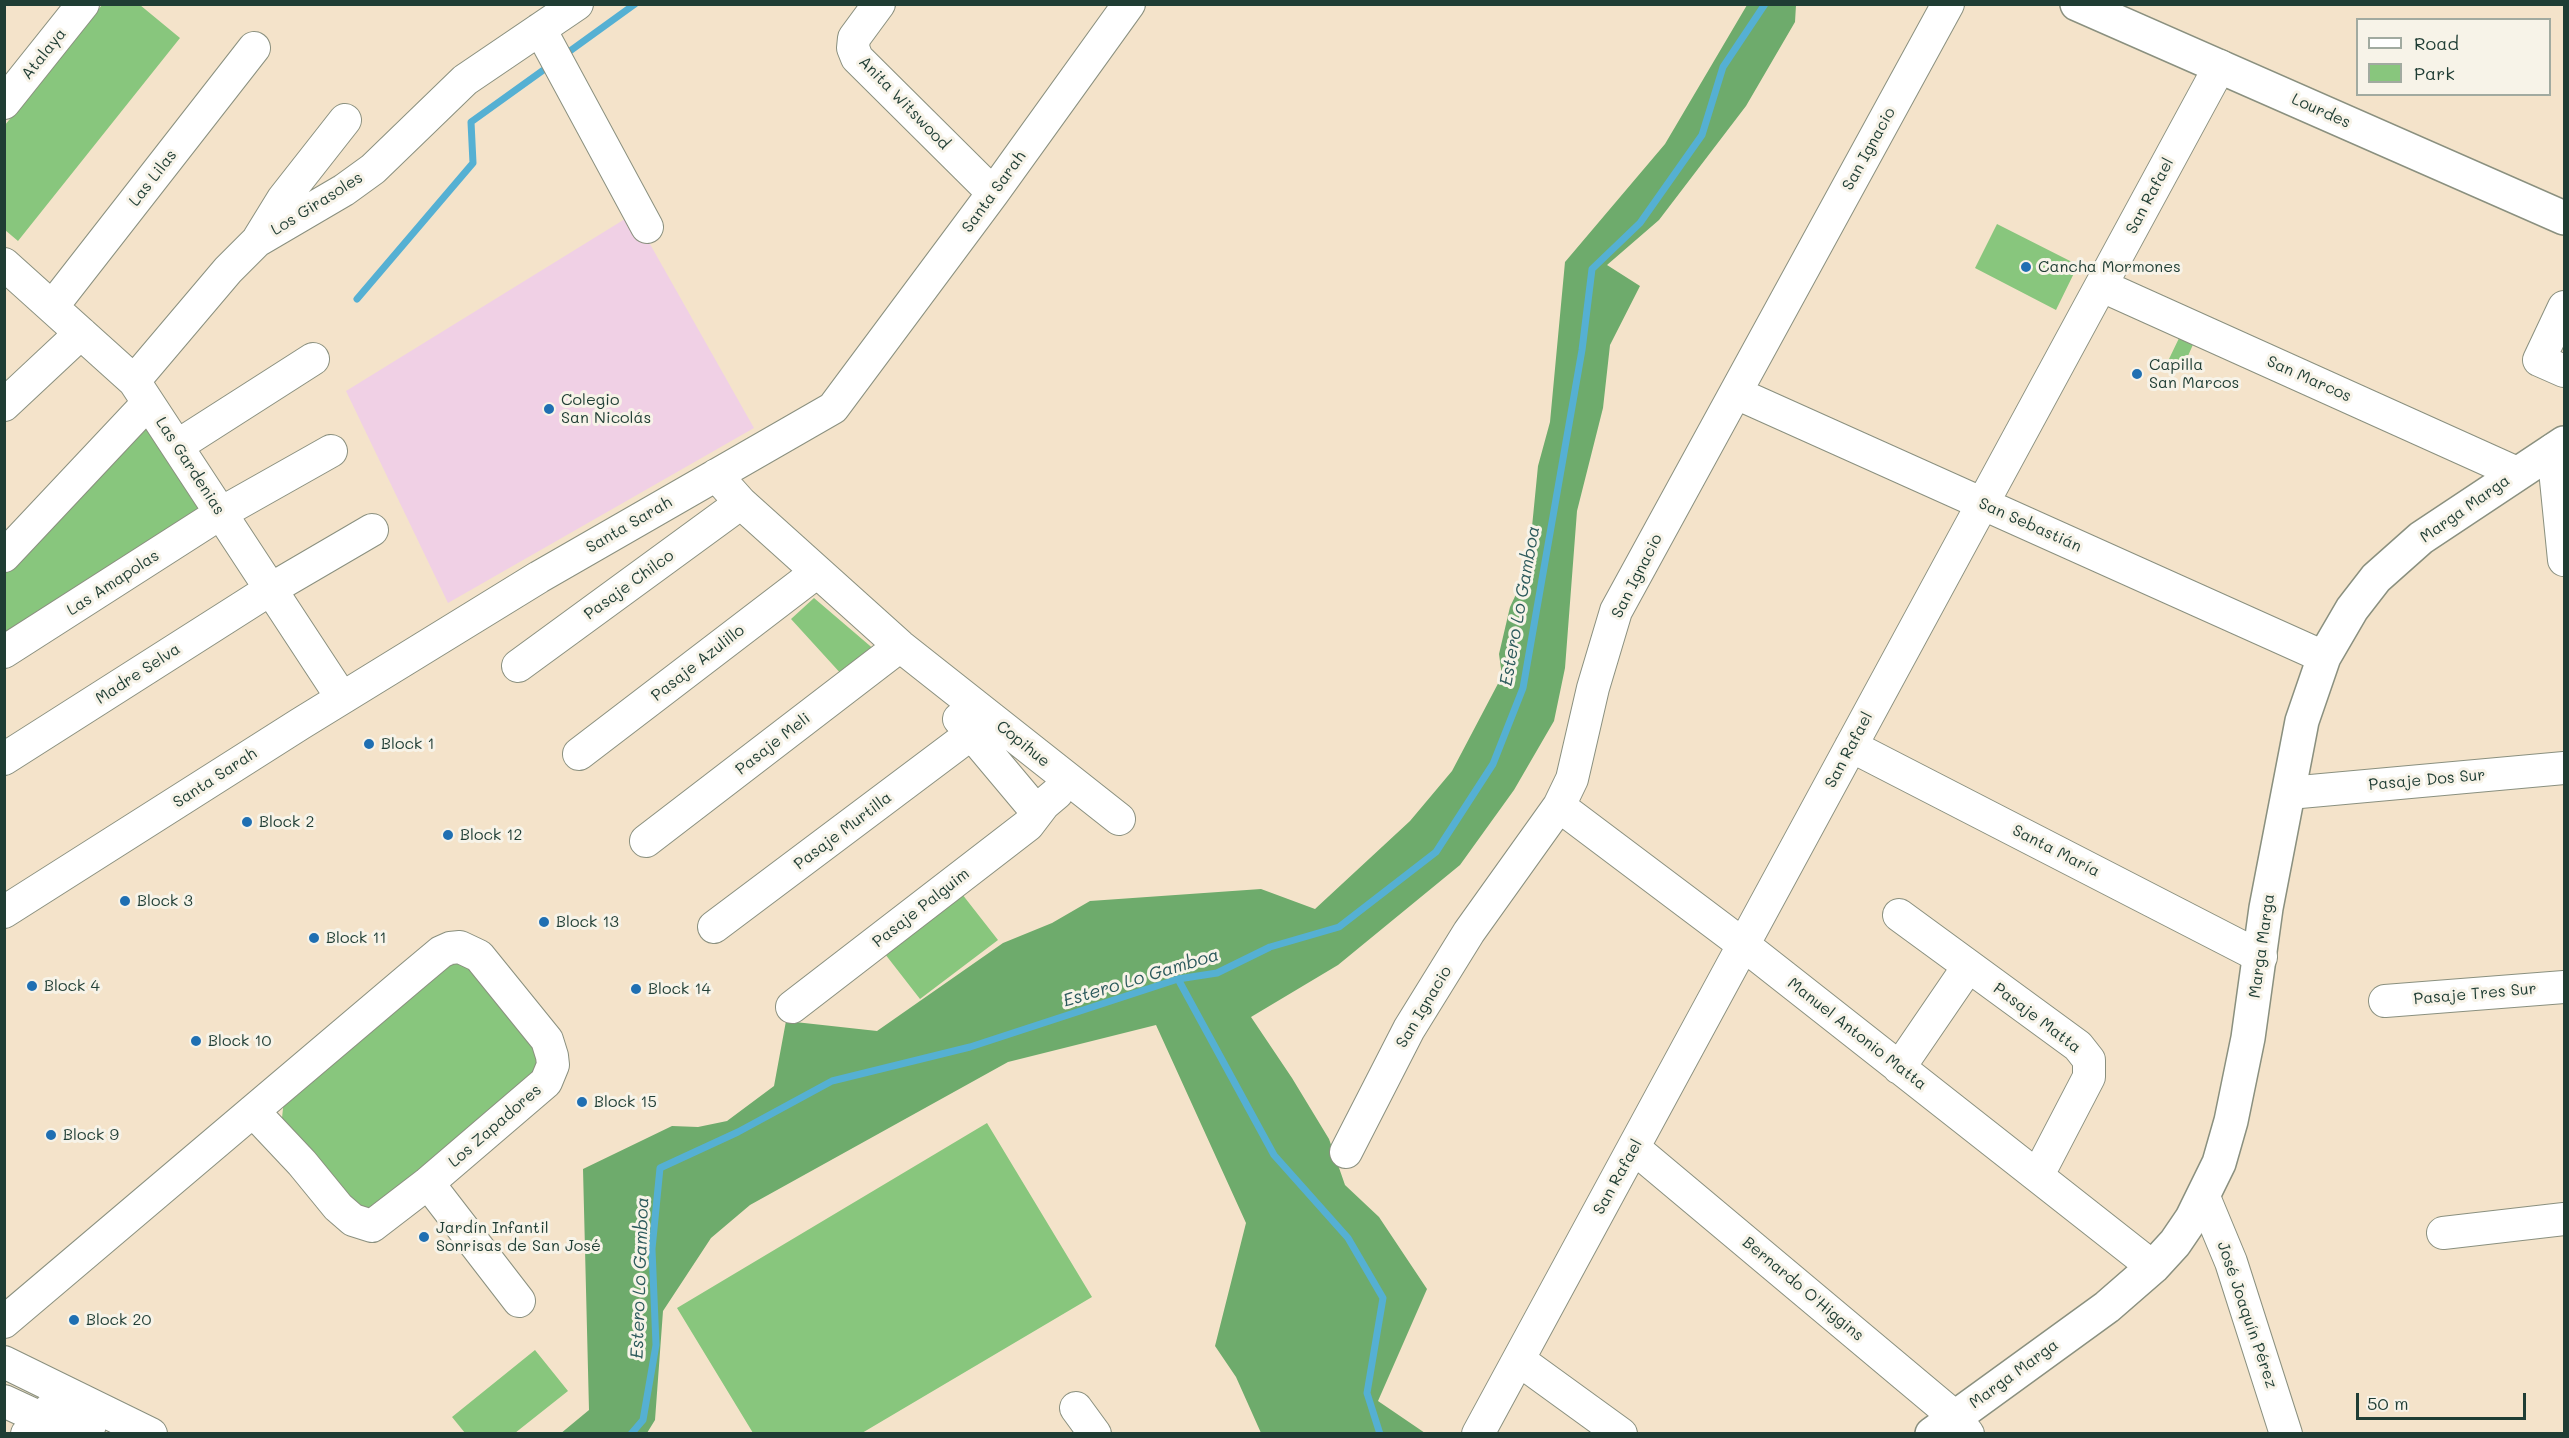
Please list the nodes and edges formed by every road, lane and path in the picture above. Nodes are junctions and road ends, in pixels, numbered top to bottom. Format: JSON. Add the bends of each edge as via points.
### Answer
{"nodes":[{"id":1,"x":83,"y":4,"type":"edge"},
{"id":2,"x":577,"y":4,"type":"edge"},
{"id":3,"x":879,"y":4,"type":"edge"},
{"id":4,"x":1129,"y":4,"type":"edge"},
{"id":5,"x":1948,"y":4,"type":"edge"},
{"id":6,"x":2077,"y":4,"type":"edge"},
{"id":7,"x":2126,"y":15,"type":"edge"},
{"id":8,"x":540,"y":29,"type":"junction"},
{"id":9,"x":254,"y":48,"type":"dead end"},
{"id":10,"x":2220,"y":66,"type":"junction"},
{"id":11,"x":4,"y":103,"type":"edge"},
{"id":12,"x":345,"y":120,"type":"dead end"},
{"id":13,"x":993,"y":193,"type":"junction"},
{"id":14,"x":2565,"y":218,"type":"edge"},
{"id":15,"x":647,"y":226,"type":"dead end"},
{"id":16,"x":257,"y":241,"type":"junction"},
{"id":17,"x":6,"y":268,"type":"edge"},
{"id":18,"x":2102,"y":286,"type":"junction"},
{"id":19,"x":52,"y":307,"type":"junction"},
{"id":20,"x":2565,"y":307,"type":"edge"},
{"id":21,"x":81,"y":333,"type":"junction"},
{"id":22,"x":312,"y":359,"type":"dead end"},
{"id":23,"x":2565,"y":371,"type":"edge"},
{"id":24,"x":141,"y":392,"type":"junction"},
{"id":25,"x":1736,"y":393,"type":"junction"},
{"id":26,"x":4,"y":405,"type":"edge"},
{"id":27,"x":177,"y":446,"type":"junction"},
{"id":28,"x":2559,"y":447,"type":"edge"},
{"id":29,"x":332,"y":451,"type":"dead end"},
{"id":30,"x":2517,"y":473,"type":"junction"},
{"id":31,"x":716,"y":475,"type":"junction"},
{"id":32,"x":741,"y":503,"type":"junction"},
{"id":33,"x":1981,"y":504,"type":"junction"},
{"id":34,"x":221,"y":513,"type":"junction"},
{"id":35,"x":372,"y":530,"type":"dead end"},
{"id":36,"x":4,"y":556,"type":"edge"},
{"id":37,"x":2565,"y":560,"type":"edge"},
{"id":38,"x":817,"y":572,"type":"junction"},
{"id":39,"x":271,"y":589,"type":"junction"},
{"id":40,"x":900,"y":646,"type":"junction"},
{"id":41,"x":4,"y":652,"type":"edge"},
{"id":42,"x":2324,"y":657,"type":"junction"},
{"id":43,"x":518,"y":666,"type":"dead end"},
{"id":44,"x":342,"y":698,"type":"junction"},
{"id":45,"x":971,"y":734,"type":"junction"},
{"id":46,"x":1851,"y":746,"type":"junction"},
{"id":47,"x":579,"y":754,"type":"dead end"},
{"id":48,"x":4,"y":759,"type":"edge"},
{"id":49,"x":2565,"y":768,"type":"edge"},
{"id":50,"x":1056,"y":770,"type":"junction"},
{"id":51,"x":2289,"y":793,"type":"junction"},
{"id":52,"x":1044,"y":804,"type":"junction"},
{"id":53,"x":1559,"y":806,"type":"junction"},
{"id":54,"x":1119,"y":819,"type":"dead end"},
{"id":55,"x":646,"y":841,"type":"dead end"},
{"id":56,"x":4,"y":912,"type":"edge"},
{"id":57,"x":1899,"y":915,"type":"dead end"},
{"id":58,"x":714,"y":927,"type":"dead end"},
{"id":59,"x":1745,"y":946,"type":"junction"},
{"id":60,"x":2261,"y":957,"type":"junction"},
{"id":61,"x":1968,"y":967,"type":"junction"},
{"id":62,"x":2565,"y":987,"type":"edge"},
{"id":63,"x":2385,"y":1001,"type":"dead end"},
{"id":64,"x":792,"y":1007,"type":"dead end"},
{"id":65,"x":1899,"y":1068,"type":"junction"},
{"id":66,"x":253,"y":1111,"type":"junction"},
{"id":67,"x":1634,"y":1148,"type":"junction"},
{"id":68,"x":1346,"y":1152,"type":"dead end"},
{"id":69,"x":2038,"y":1175,"type":"junction"},
{"id":70,"x":428,"y":1183,"type":"junction"},
{"id":71,"x":2204,"y":1197,"type":"junction"},
{"id":72,"x":2565,"y":1219,"type":"edge"},
{"id":73,"x":2443,"y":1233,"type":"dead end"},
{"id":74,"x":2153,"y":1267,"type":"junction"},
{"id":75,"x":519,"y":1301,"type":"dead end"},
{"id":76,"x":4,"y":1322,"type":"edge"},
{"id":77,"x":1519,"y":1360,"type":"junction"},
{"id":78,"x":4,"y":1362,"type":"edge"},
{"id":79,"x":4,"y":1401,"type":"edge"},
{"id":80,"x":1076,"y":1408,"type":"dead end"},
{"id":81,"x":36,"y":1428,"type":"edge"},
{"id":82,"x":1952,"y":1428,"type":"edge"},
{"id":83,"x":74,"y":1434,"type":"edge"},
{"id":84,"x":110,"y":1434,"type":"edge"},
{"id":85,"x":152,"y":1434,"type":"edge"},
{"id":86,"x":1095,"y":1434,"type":"edge"},
{"id":87,"x":1478,"y":1434,"type":"edge"},
{"id":88,"x":1621,"y":1434,"type":"edge"},
{"id":89,"x":2286,"y":1434,"type":"edge"}],
"edges":[{"from":1,"to":11,"type":"street","name":"Atalaya"},
{"from":2,"to":8,"type":"street","name":"Los Girasoles"},
{"from":3,"to":13,"type":"street","name":"Anita Witswood","via":[[854,38],[857,58]]},
{"from":4,"to":13,"type":"street","name":"Santa Sarah"},
{"from":5,"to":25,"type":"street","name":"San Ignacio"},
{"from":6,"to":7,"type":"main road","name":"Lourdes"},
{"from":7,"to":10,"type":"main road","name":"Lourdes"},
{"from":8,"to":15,"type":"street"},
{"from":8,"to":16,"type":"street","name":"Los Girasoles","via":[[465,81],[373,168],[344,190]]},
{"from":9,"to":19,"type":"street","name":"Las Lilas"},
{"from":10,"to":14,"type":"main road","name":"Lourdes"},
{"from":10,"to":18,"type":"street","name":"San Rafael"},
{"from":12,"to":16,"type":"street","via":[[283,199]]},
{"from":13,"to":31,"type":"street","name":"Santa Sarah","via":[[833,408]]},
{"from":16,"to":24,"type":"street","name":"Los Girasoles","via":[[228,270]]},
{"from":17,"to":19,"type":"street","name":"Las Gardenias"},
{"from":18,"to":30,"type":"street","name":"San Marcos"},
{"from":18,"to":33,"type":"street","name":"San Rafael"},
{"from":19,"to":21,"type":"street","name":"Las Gardenias"},
{"from":20,"to":23,"type":"street","via":[[2539,360]]},
{"from":21,"to":24,"type":"street","name":"Las Gardenias"},
{"from":21,"to":26,"type":"street"},
{"from":22,"to":27,"type":"street"},
{"from":24,"to":27,"type":"street","name":"Las Gardenias"},
{"from":24,"to":36,"type":"street"},
{"from":25,"to":33,"type":"street","name":"San Sebastián"},
{"from":25,"to":53,"type":"street","name":"San Ignacio","via":[[1617,611],[1593,688],[1572,779]]},
{"from":27,"to":34,"type":"street","name":"Las Gardenias"},
{"from":28,"to":30,"type":"main road","name":"Marga Marga"},
{"from":28,"to":37,"type":"street"},
{"from":29,"to":34,"type":"street","name":"Las Amapolas"},
{"from":30,"to":42,"type":"main road","name":"Marga Marga","via":[[2421,538],[2376,578],[2352,609]]},
{"from":31,"to":32,"type":"street","name":"Copihue"},
{"from":31,"to":44,"type":"street","name":"Santa Sarah","via":[[539,577]]},
{"from":32,"to":38,"type":"street","name":"Copihue"},
{"from":32,"to":43,"type":"street","name":"Pasaje Chilco"},
{"from":33,"to":42,"type":"street","name":"San Sebastián"},
{"from":33,"to":46,"type":"street","name":"San Rafael"},
{"from":34,"to":39,"type":"street","name":"Las Gardenias"},
{"from":34,"to":41,"type":"street","name":"Las Amapolas"},
{"from":35,"to":39,"type":"street","name":"Madre Selva"},
{"from":38,"to":40,"type":"street","name":"Copihue"},
{"from":38,"to":47,"type":"street","name":"Pasaje Azulillo"},
{"from":39,"to":44,"type":"street","name":"Las Gardenias"},
{"from":39,"to":48,"type":"street","name":"Madre Selva"},
{"from":40,"to":45,"type":"street","name":"Copihue"},
{"from":40,"to":50,"type":"street","name":"Copihue"},
{"from":40,"to":55,"type":"street","name":"Pasaje Meli"},
{"from":42,"to":51,"type":"main road","name":"Marga Marga","via":[[2302,721]]},
{"from":44,"to":56,"type":"street","name":"Santa Sarah"},
{"from":45,"to":52,"type":"street","name":"Copihue","via":[[1032,806]]},
{"from":45,"to":58,"type":"street","name":"Pasaje Murtilla"},
{"from":46,"to":59,"type":"street","name":"San Rafael"},
{"from":46,"to":60,"type":"street","name":"Santa María"},
{"from":49,"to":51,"type":"street","name":"Pasaje Dos Sur"},
{"from":50,"to":52,"type":"street","name":"Copihue","via":[[1058,791]]},
{"from":50,"to":54,"type":"street"},
{"from":51,"to":60,"type":"main road","name":"Marga Marga","via":[[2266,908]]},
{"from":52,"to":64,"type":"street","name":"Pasaje Palguim","via":[[1028,825]]},
{"from":53,"to":59,"type":"street","name":"Manuel Antonio Matta"},
{"from":53,"to":68,"type":"street","name":"San Ignacio","via":[[1469,933],[1409,1029]]},
{"from":57,"to":61,"type":"street","name":"Pasaje Matta"},
{"from":59,"to":65,"type":"street","name":"Manuel Antonio Matta"},
{"from":59,"to":67,"type":"street","name":"San Rafael"},
{"from":60,"to":71,"type":"main road","name":"Marga Marga","via":[[2231,1121]]},
{"from":61,"to":65,"type":"street"},
{"from":61,"to":69,"type":"street","name":"Pasaje Matta","via":[[2078,1046],[2089,1060],[2089,1077]]},
{"from":62,"to":63,"type":"street","name":"Pasaje Tres Sur"},
{"from":65,"to":69,"type":"street","name":"Manuel Antonio Matta"},
{"from":66,"to":70,"type":"street","name":"Los Zapadores","via":[[353,1220],[372,1226]]},
{"from":66,"to":70,"type":"street","name":"Los Zapadores","via":[[441,952],[460,947],[479,956],[547,1040],[553,1065],[546,1083]]},
{"from":66,"to":76,"type":"street","name":"Los Zapadores"},
{"from":67,"to":77,"type":"street","name":"San Rafael"},
{"from":67,"to":82,"type":"street","name":"Bernardo O'Higgins"},
{"from":69,"to":74,"type":"street","name":"Manuel Antonio Matta"},
{"from":70,"to":75,"type":"street"},
{"from":71,"to":74,"type":"main road","name":"Marga Marga","via":[[2175,1244]]},
{"from":71,"to":89,"type":"street","name":"José Joaquín Pérez","via":[[2231,1262]]},
{"from":72,"to":73,"type":"street"},
{"from":74,"to":82,"type":"main road","name":"Marga Marga"},
{"from":77,"to":87,"type":"street","name":"San Rafael"},
{"from":77,"to":88,"type":"street"},
{"from":78,"to":85,"type":"street"},
{"from":79,"to":81,"type":"street"},
{"from":80,"to":86,"type":"street"},
{"from":81,"to":83,"type":"street"},
{"from":81,"to":84,"type":"street","via":[[51,1408]]}]}
